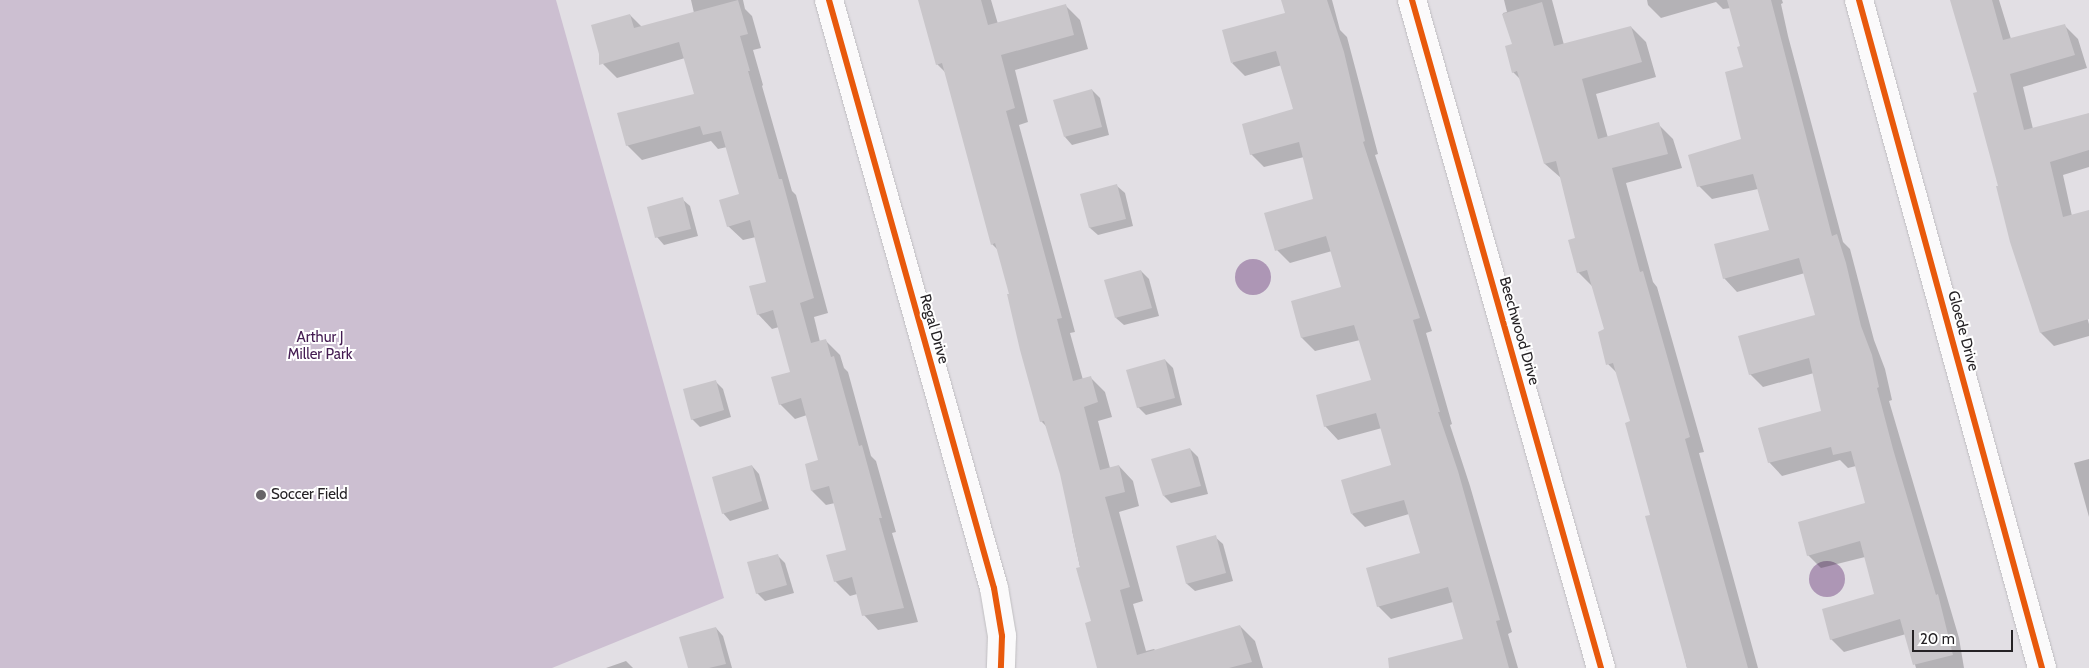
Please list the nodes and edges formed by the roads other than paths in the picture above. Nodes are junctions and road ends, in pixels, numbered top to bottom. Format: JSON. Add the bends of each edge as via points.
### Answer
{"nodes":[{"id":1,"x":829,"y":0,"type":"edge"},
{"id":2,"x":1412,"y":0,"type":"edge"},
{"id":3,"x":1859,"y":0,"type":"edge"},
{"id":4,"x":1002,"y":668,"type":"edge"},
{"id":5,"x":1601,"y":668,"type":"edge"},
{"id":6,"x":2042,"y":668,"type":"edge"}],
"edges":[{"from":1,"to":4,"type":"street","name":"Regal Drive","via":[[994,588],[1002,636]]},
{"from":2,"to":5,"type":"street","name":"Beechwood Drive"},
{"from":3,"to":6,"type":"street","name":"Gloede Drive"}]}
